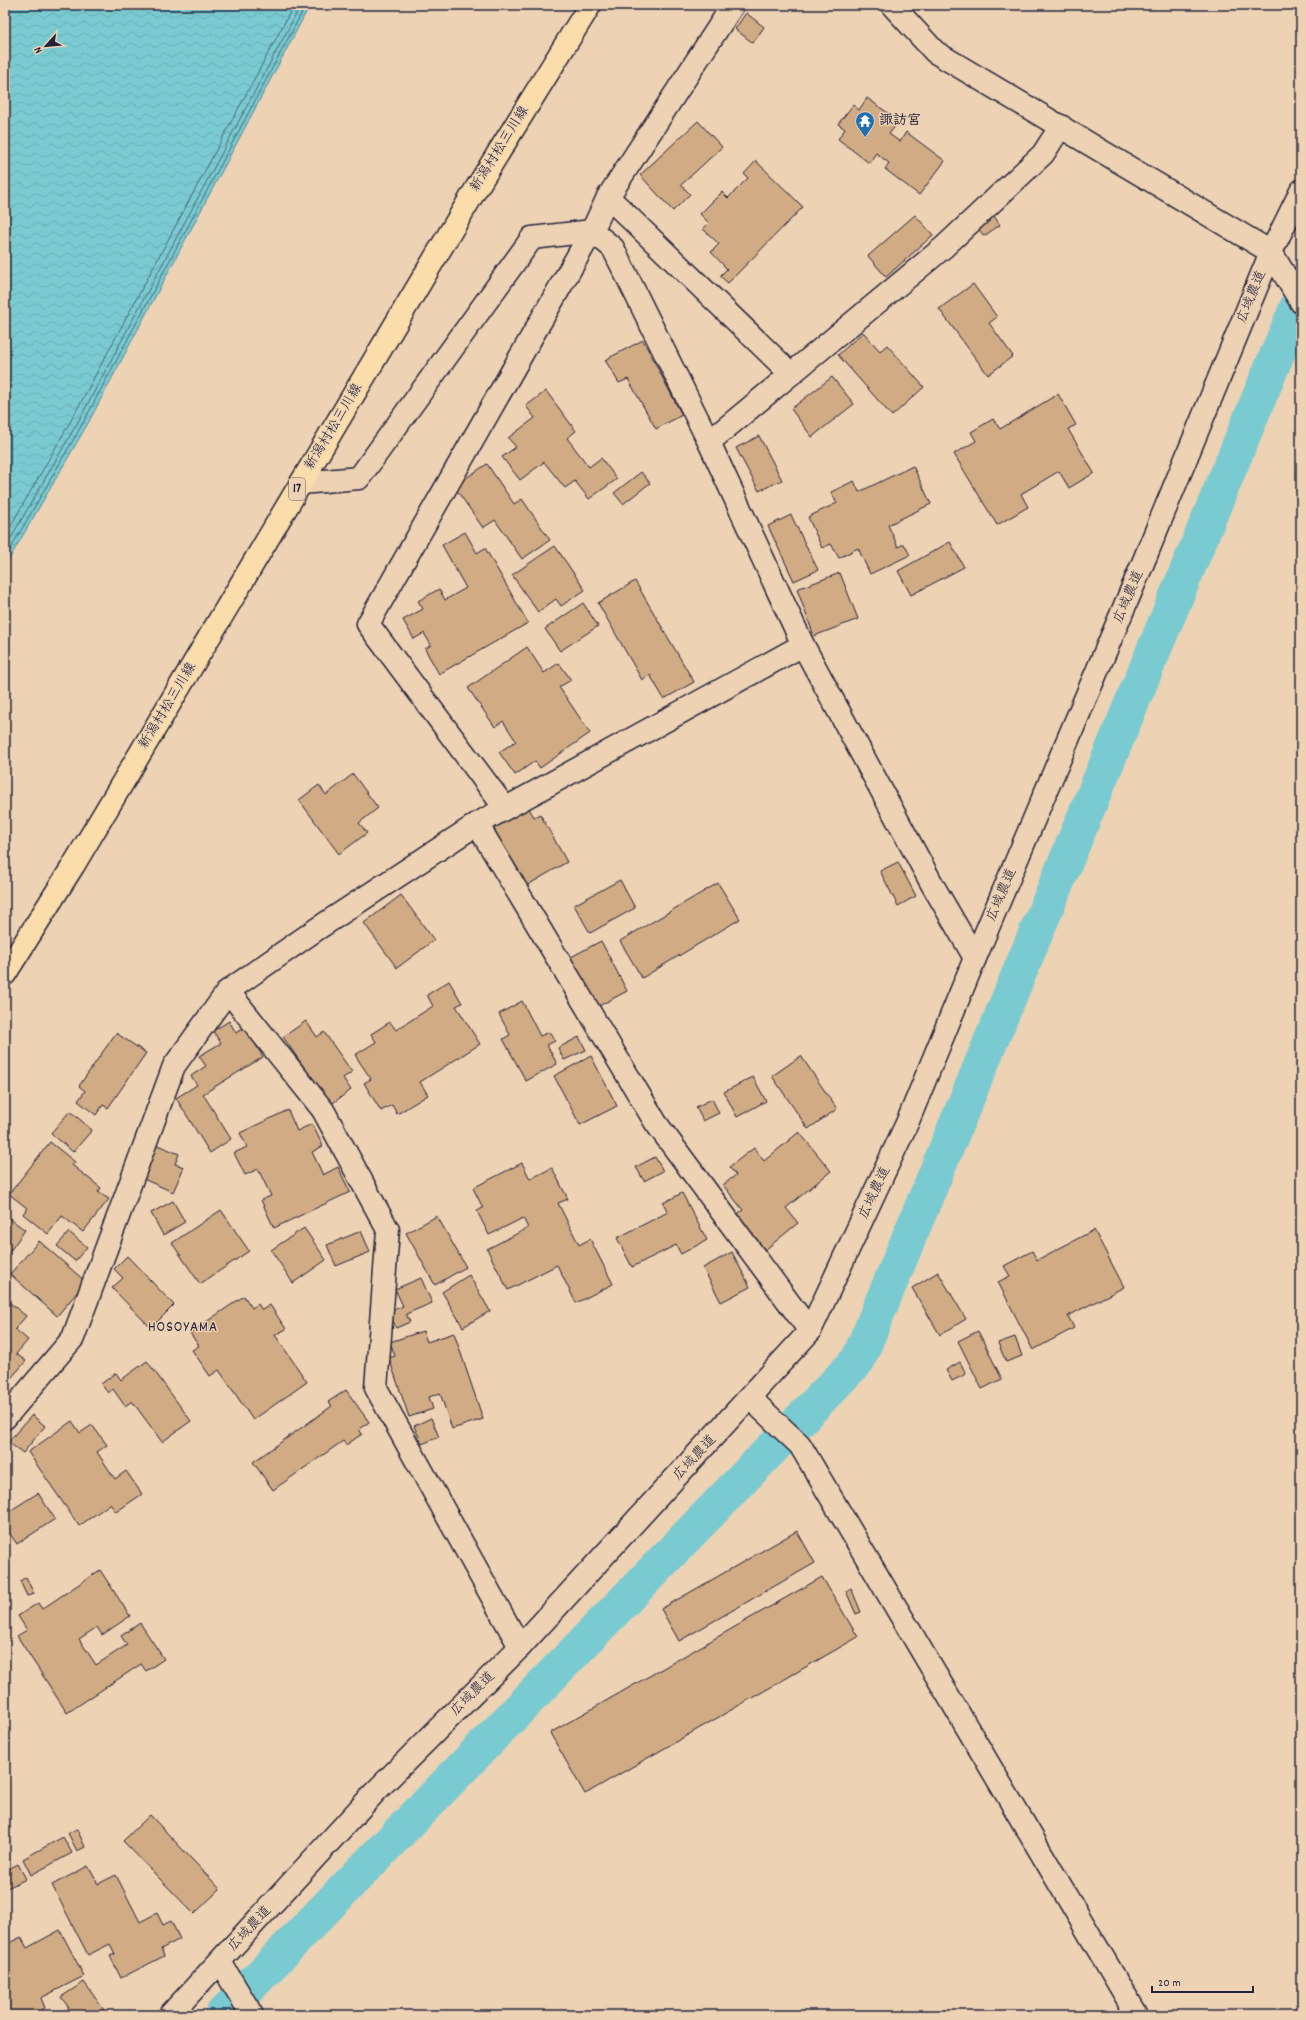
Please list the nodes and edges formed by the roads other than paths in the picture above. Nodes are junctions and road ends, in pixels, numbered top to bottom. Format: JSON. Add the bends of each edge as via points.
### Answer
{"nodes":[{"id":1,"x":590,"y":5,"type":"edge"},
{"id":2,"x":733,"y":5,"type":"edge"},
{"id":3,"x":892,"y":5,"type":"edge"},
{"id":4,"x":1061,"y":126,"type":"junction"},
{"id":5,"x":1301,"y":191,"type":"edge"},
{"id":6,"x":608,"y":197,"type":"junction"},
{"id":7,"x":592,"y":231,"type":"junction"},
{"id":8,"x":1271,"y":252,"type":"junction"},
{"id":9,"x":1301,"y":302,"type":"edge"},
{"id":10,"x":791,"y":374,"type":"junction"},
{"id":11,"x":710,"y":442,"type":"junction"},
{"id":12,"x":301,"y":483,"type":"junction"},
{"id":13,"x":803,"y":645,"type":"junction"},
{"id":14,"x":505,"y":808,"type":"junction"},
{"id":15,"x":477,"y":824,"type":"junction"},
{"id":16,"x":975,"y":958,"type":"junction"},
{"id":17,"x":5,"y":974,"type":"edge"},
{"id":18,"x":228,"y":991,"type":"junction"},
{"id":19,"x":810,"y":1331,"type":"junction"},
{"id":20,"x":750,"y":1398,"type":"junction"},
{"id":21,"x":5,"y":1418,"type":"edge"},
{"id":22,"x":520,"y":1647,"type":"junction"},
{"id":23,"x":220,"y":1962,"type":"junction"},
{"id":24,"x":170,"y":2015,"type":"edge"},
{"id":25,"x":252,"y":2015,"type":"edge"},
{"id":26,"x":1137,"y":2015,"type":"edge"}],
"edges":[{"from":1,"to":12,"type":"main road","name":"新潟村松三川線","number":"17","via":[[476,189]]},
{"from":2,"to":6,"type":"street"},
{"from":3,"to":4,"type":"street","via":[[935,52]]},
{"from":4,"to":8,"type":"street"},
{"from":4,"to":10,"type":"street","via":[[1043,154],[944,247]]},
{"from":5,"to":8,"type":"street","name":"広域農道"},
{"from":6,"to":7,"type":"street"},
{"from":6,"to":10,"type":"street"},
{"from":7,"to":11,"type":"street","via":[[613,248]]},
{"from":7,"to":12,"type":"street","via":[[532,238],[359,478]]},
{"from":7,"to":14,"type":"street","via":[[368,624]]},
{"from":8,"to":9,"type":"street"},
{"from":8,"to":16,"type":"street","name":"広域農道","via":[[1140,570]]},
{"from":10,"to":11,"type":"street"},
{"from":11,"to":13,"type":"street"},
{"from":12,"to":17,"type":"main road","name":"新潟村松三川線","number":"17","via":[[73,866]]},
{"from":13,"to":14,"type":"street"},
{"from":13,"to":16,"type":"street"},
{"from":14,"to":15,"type":"street"},
{"from":15,"to":18,"type":"street"},
{"from":15,"to":19,"type":"street","via":[[656,1123]]},
{"from":16,"to":19,"type":"street","name":"広域農道","via":[[908,1121]]},
{"from":18,"to":21,"type":"street","via":[[174,1066],[73,1338]]},
{"from":18,"to":22,"type":"street","via":[[323,1110],[388,1230],[376,1388]]},
{"from":19,"to":20,"type":"street","name":"広域農道"},
{"from":20,"to":22,"type":"street","name":"広域農道"},
{"from":20,"to":26,"type":"street","via":[[800,1446]]},
{"from":22,"to":23,"type":"street","name":"広域農道","via":[[376,1791]]},
{"from":23,"to":24,"type":"street","name":"広域農道"},
{"from":23,"to":25,"type":"street"}]}
